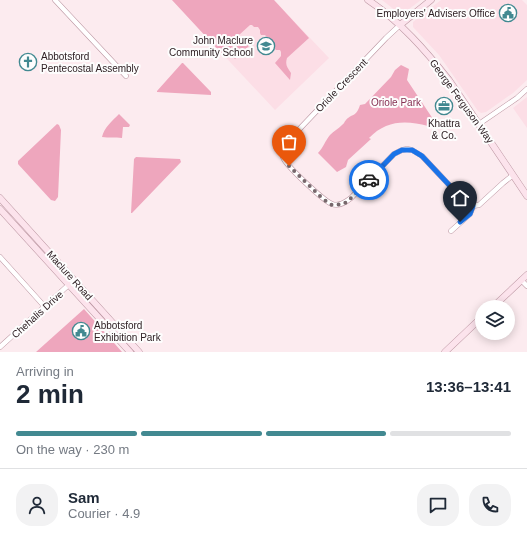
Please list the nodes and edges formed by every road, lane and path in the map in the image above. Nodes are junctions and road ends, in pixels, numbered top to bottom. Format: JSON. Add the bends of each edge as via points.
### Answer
{"nodes":[{"id":1,"x":55,"y":0,"type":"edge"},
{"id":2,"x":368,"y":0,"type":"edge"},
{"id":3,"x":431,"y":0,"type":"edge"},
{"id":4,"x":400,"y":25,"type":"junction"},
{"id":5,"x":126,"y":76,"type":"dead end"},
{"id":6,"x":527,"y":89,"type":"edge"},
{"id":7,"x":479,"y":124,"type":"junction"},
{"id":8,"x":513,"y":175,"type":"junction"},
{"id":9,"x":527,"y":196,"type":"edge"},
{"id":10,"x":0,"y":198,"type":"edge"},
{"id":11,"x":473,"y":206,"type":"junction"},
{"id":12,"x":0,"y":209,"type":"edge"},
{"id":13,"x":451,"y":231,"type":"dead end"},
{"id":14,"x":0,"y":258,"type":"edge"},
{"id":15,"x":527,"y":275,"type":"edge"},
{"id":16,"x":74,"y":280,"type":"junction"},
{"id":17,"x":521,"y":280,"type":"junction"},
{"id":18,"x":69,"y":285,"type":"junction"},
{"id":19,"x":527,"y":286,"type":"edge"},
{"id":20,"x":500,"y":300,"type":"edge"},
{"id":21,"x":45,"y":307,"type":"junction"},
{"id":22,"x":475,"y":324,"type":"edge"},
{"id":23,"x":0,"y":347,"type":"edge"},
{"id":24,"x":130,"y":352,"type":"edge"},
{"id":25,"x":140,"y":352,"type":"edge"},
{"id":26,"x":445,"y":352,"type":"edge"}],
"edges":[{"from":1,"to":5,"type":"street"},
{"from":2,"to":4,"type":"main road","name":"George Ferguson Way"},
{"from":3,"to":4,"type":"main road"},
{"from":4,"to":7,"type":"main road","name":"George Ferguson Way","via":[[442,71]]},
{"from":4,"to":11,"type":"street","name":"Oriole Crescent","via":[[285,144],[284,159],[332,205],[344,204],[394,154],[402,150],[412,150],[422,156],[467,204]]},
{"from":6,"to":7,"type":"street"},
{"from":7,"to":8,"type":"main road","name":"George Ferguson Way"},
{"from":8,"to":9,"type":"main road","name":"George Ferguson Way"},
{"from":8,"to":11,"type":"street","via":[[479,205]]},
{"from":10,"to":16,"type":"main road","name":"Maclure Road"},
{"from":11,"to":13,"type":"street","via":[[470,214]]},
{"from":12,"to":18,"type":"main road","name":"Maclure Road"},
{"from":14,"to":21,"type":"street"},
{"from":15,"to":17,"type":"main road"},
{"from":16,"to":18,"type":"street","name":"Chehalis Drive"},
{"from":16,"to":25,"type":"main road","name":"Maclure Road"},
{"from":17,"to":19,"type":"street"},
{"from":17,"to":20,"type":"main road"},
{"from":18,"to":21,"type":"street","name":"Chehalis Drive"},
{"from":18,"to":24,"type":"main road","name":"Maclure Road"},
{"from":21,"to":23,"type":"street","name":"Chehalis Drive"},
{"from":22,"to":26,"type":"main road"}]}
